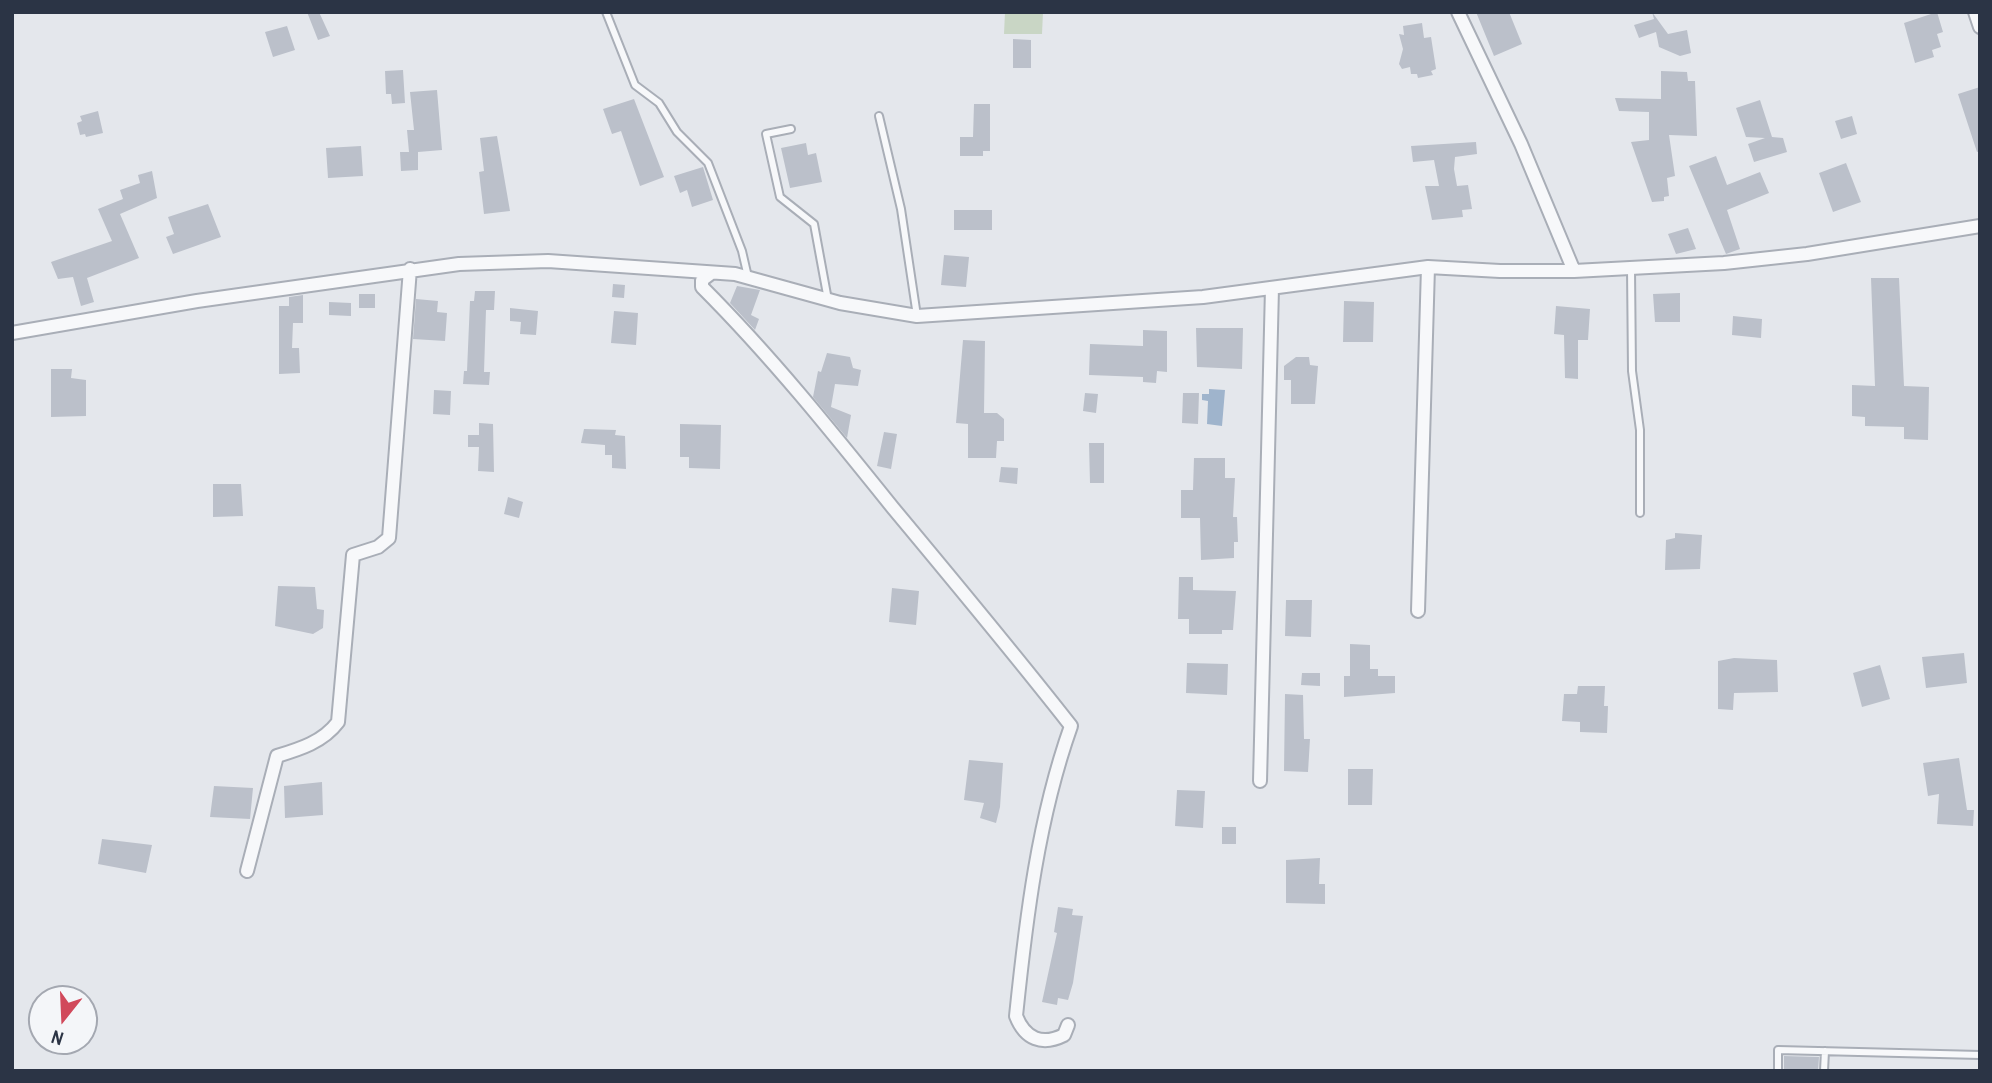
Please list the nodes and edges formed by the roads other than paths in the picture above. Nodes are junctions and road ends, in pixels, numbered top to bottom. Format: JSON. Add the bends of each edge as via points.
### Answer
{"nodes":[{"id":1,"x":606,"y":12,"type":"edge"},
{"id":2,"x":1458,"y":12,"type":"edge"},
{"id":3,"x":1975,"y":12,"type":"edge"},
{"id":4,"x":1980,"y":27,"type":"edge"},
{"id":5,"x":879,"y":116,"type":"dead end"},
{"id":6,"x":791,"y":129,"type":"dead end"},
{"id":7,"x":1980,"y":226,"type":"edge"},
{"id":8,"x":1428,"y":267,"type":"junction"},
{"id":9,"x":1631,"y":269,"type":"junction"},
{"id":10,"x":410,"y":270,"type":"junction"},
{"id":11,"x":1574,"y":271,"type":"junction"},
{"id":12,"x":710,"y":274,"type":"junction"},
{"id":13,"x":748,"y":277,"type":"junction"},
{"id":14,"x":1272,"y":288,"type":"junction"},
{"id":15,"x":828,"y":300,"type":"junction"},
{"id":16,"x":918,"y":316,"type":"junction"},
{"id":17,"x":12,"y":333,"type":"edge"},
{"id":18,"x":1640,"y":513,"type":"dead end"},
{"id":19,"x":1418,"y":611,"type":"dead end"},
{"id":20,"x":1260,"y":781,"type":"dead end"},
{"id":21,"x":247,"y":871,"type":"dead end"},
{"id":22,"x":1068,"y":1025,"type":"dead end"},
{"id":23,"x":1825,"y":1051,"type":"junction"},
{"id":24,"x":1980,"y":1055,"type":"edge"},
{"id":25,"x":1778,"y":1071,"type":"edge"},
{"id":26,"x":1824,"y":1071,"type":"edge"}],
"edges":[{"from":1,"to":13,"type":"lane","via":[[635,85],[659,103],[677,132],[708,163]]},
{"from":2,"to":11,"type":"street","via":[[1521,144]]},
{"from":3,"to":4,"type":"street"},
{"from":5,"to":16,"type":"lane","via":[[901,209]]},
{"from":6,"to":15,"type":"lane","via":[[766,134],[780,197],[814,224]]},
{"from":7,"to":9,"type":"street","via":[[1807,254]]},
{"from":8,"to":11,"type":"street"},
{"from":8,"to":14,"type":"street"},
{"from":8,"to":19,"type":"street"},
{"from":9,"to":11,"type":"street"},
{"from":9,"to":18,"type":"lane"},
{"from":10,"to":12,"type":"street","via":[[548,261]]},
{"from":10,"to":17,"type":"street"},
{"from":10,"to":21,"type":"street","via":[[389,538],[353,555],[338,722],[331,732],[306,747],[277,756]]},
{"from":12,"to":13,"type":"street"},
{"from":12,"to":22,"type":"street","via":[[702,280],[702,287],[984,614],[1071,726],[1035,872],[1016,1016],[1022,1031],[1051,1042],[1064,1035]]},
{"from":13,"to":15,"type":"street"},
{"from":14,"to":16,"type":"street","via":[[1203,298]]},
{"from":14,"to":20,"type":"street"},
{"from":15,"to":16,"type":"street"},
{"from":23,"to":24,"type":"lane"},
{"from":23,"to":25,"type":"lane","via":[[1778,1050]]},
{"from":23,"to":26,"type":"lane"}]}
